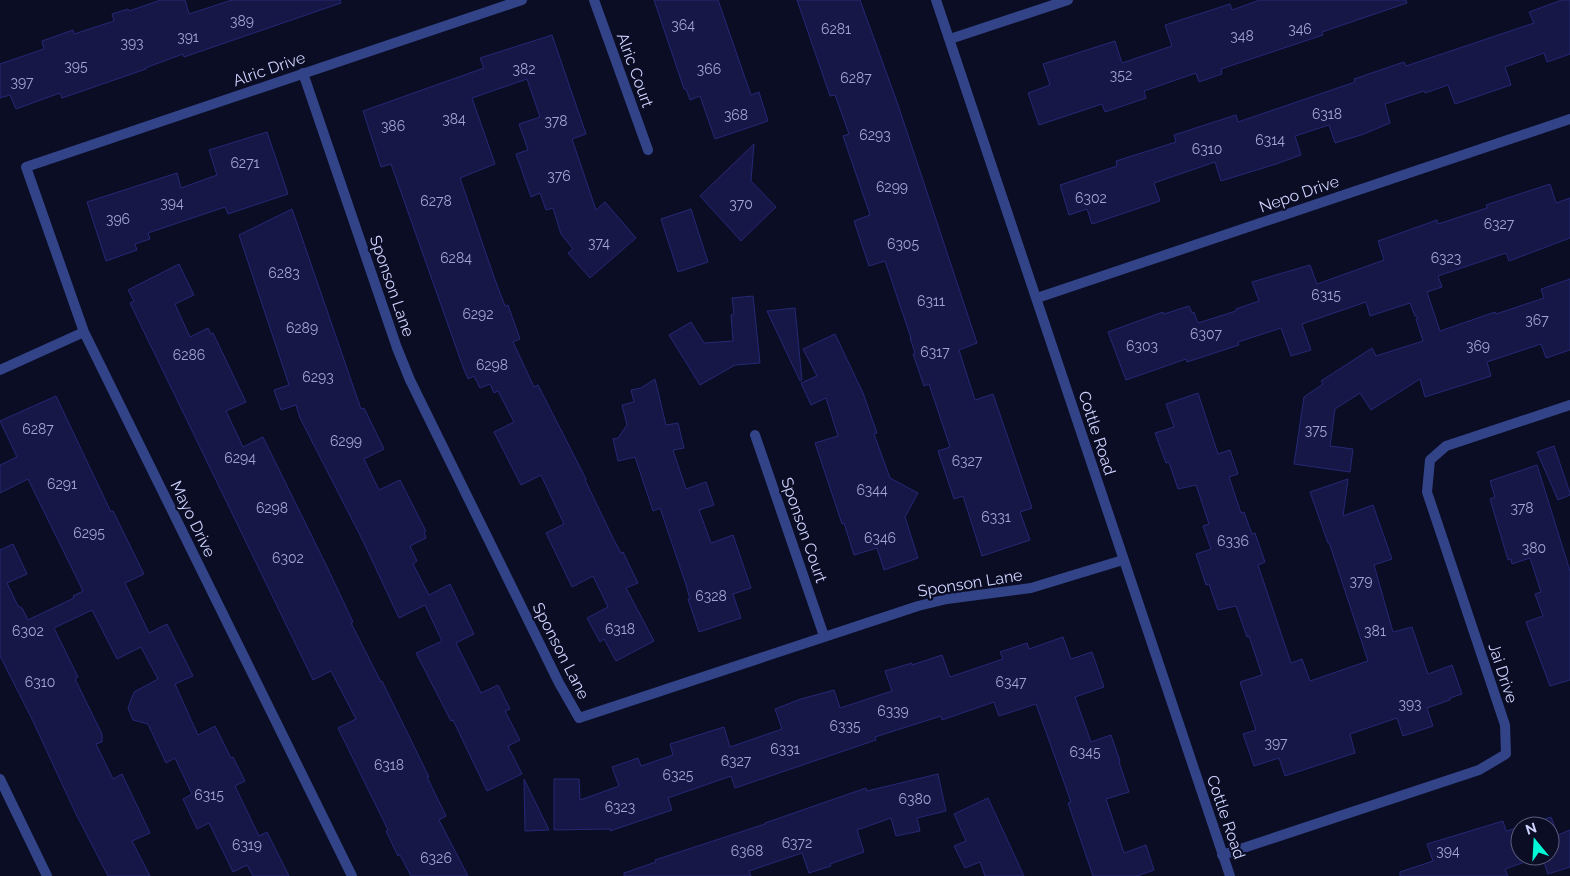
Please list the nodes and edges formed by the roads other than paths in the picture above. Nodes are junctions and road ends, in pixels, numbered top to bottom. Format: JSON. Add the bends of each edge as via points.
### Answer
{"nodes":[{"id":1,"x":522,"y":0,"type":"edge"},
{"id":2,"x":594,"y":0,"type":"edge"},
{"id":3,"x":936,"y":0,"type":"edge"},
{"id":4,"x":1068,"y":0,"type":"edge"},
{"id":5,"x":950,"y":39,"type":"junction"},
{"id":6,"x":302,"y":73,"type":"junction"},
{"id":7,"x":1570,"y":119,"type":"edge"},
{"id":8,"x":648,"y":150,"type":"dead end"},
{"id":9,"x":26,"y":167,"type":"joint"},
{"id":10,"x":1037,"y":298,"type":"junction"},
{"id":11,"x":84,"y":332,"type":"junction"},
{"id":12,"x":0,"y":370,"type":"edge"},
{"id":13,"x":1570,"y":406,"type":"edge"},
{"id":14,"x":755,"y":435,"type":"dead end"},
{"id":15,"x":1123,"y":560,"type":"junction"},
{"id":16,"x":824,"y":636,"type":"junction"},
{"id":17,"x":0,"y":779,"type":"edge"},
{"id":18,"x":1222,"y":855,"type":"junction"},
{"id":19,"x":47,"y":876,"type":"edge"},
{"id":20,"x":352,"y":876,"type":"edge"},
{"id":21,"x":1230,"y":876,"type":"edge"}],
"edges":[{"from":1,"to":6,"type":"street","name":"Alric Drive"},
{"from":2,"to":8,"type":"street","name":"Alric Court"},
{"from":3,"to":5,"type":"street","name":"Cottle Road"},
{"from":4,"to":5,"type":"street"},
{"from":5,"to":10,"type":"street","name":"Cottle Road"},
{"from":6,"to":9,"type":"street","name":"Alric Drive"},
{"from":6,"to":16,"type":"street","name":"Sponson Lane","via":[[410,380],[579,718]]},
{"from":7,"to":10,"type":"street","name":"Nepo Drive"},
{"from":9,"to":11,"type":"street","name":"Mayo Drive"},
{"from":10,"to":15,"type":"street","name":"Cottle Road"},
{"from":11,"to":12,"type":"street"},
{"from":11,"to":20,"type":"street","name":"Mayo Drive"},
{"from":13,"to":18,"type":"street","name":"Jai Drive","via":[[1446,446],[1430,460],[1427,492],[1505,725],[1506,754],[1478,770]]},
{"from":14,"to":16,"type":"street","name":"Sponson Court"},
{"from":15,"to":16,"type":"street","name":"Sponson Lane","via":[[1031,588],[918,606]]},
{"from":15,"to":18,"type":"street","name":"Cottle Road"},
{"from":17,"to":19,"type":"street"},
{"from":18,"to":21,"type":"street","name":"Cottle Road"}]}
